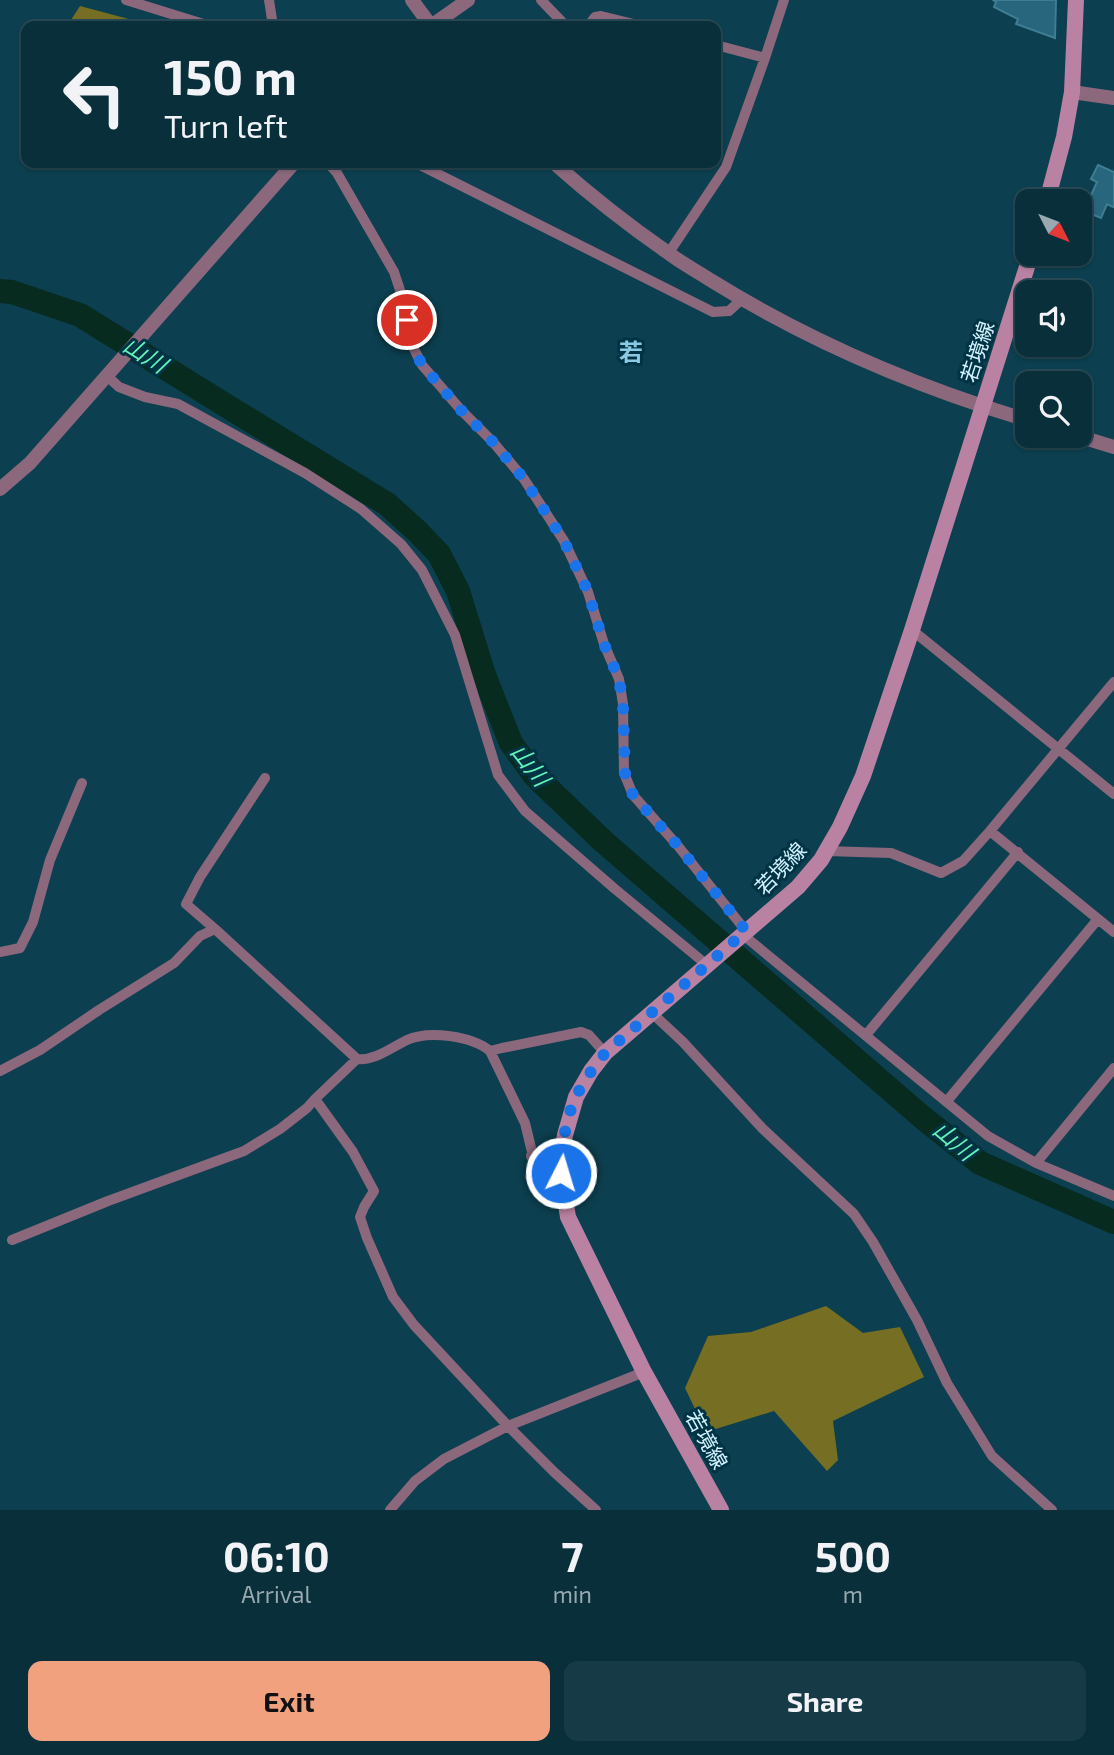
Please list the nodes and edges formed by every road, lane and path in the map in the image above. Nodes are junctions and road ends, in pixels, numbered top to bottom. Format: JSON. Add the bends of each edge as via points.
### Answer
{"nodes":[{"id":1,"x":126,"y":0,"type":"edge"},
{"id":2,"x":269,"y":0,"type":"edge"},
{"id":3,"x":412,"y":0,"type":"edge"},
{"id":4,"x":468,"y":0,"type":"edge"},
{"id":5,"x":541,"y":0,"type":"edge"},
{"id":6,"x":784,"y":0,"type":"edge"},
{"id":7,"x":1076,"y":0,"type":"edge"},
{"id":8,"x":194,"y":21,"type":"edge"},
{"id":9,"x":273,"y":21,"type":"edge"},
{"id":10,"x":427,"y":21,"type":"edge"},
{"id":11,"x":438,"y":21,"type":"edge"},
{"id":12,"x":561,"y":21,"type":"edge"},
{"id":13,"x":592,"y":21,"type":"edge"},
{"id":14,"x":622,"y":21,"type":"edge"},
{"id":15,"x":721,"y":46,"type":"edge"},
{"id":16,"x":765,"y":58,"type":"junction"},
{"id":17,"x":1072,"y":92,"type":"junction"},
{"id":18,"x":1114,"y":98,"type":"edge"},
{"id":19,"x":721,"y":163,"type":"edge"},
{"id":20,"x":726,"y":167,"type":"junction"},
{"id":21,"x":290,"y":168,"type":"edge"},
{"id":22,"x":332,"y":168,"type":"edge"},
{"id":23,"x":426,"y":168,"type":"edge"},
{"id":24,"x":560,"y":168,"type":"edge"},
{"id":25,"x":1050,"y":189,"type":"edge"},
{"id":26,"x":668,"y":254,"type":"junction"},
{"id":27,"x":1027,"y":266,"type":"edge"},
{"id":28,"x":742,"y":299,"type":"junction"},
{"id":29,"x":107,"y":376,"type":"junction"},
{"id":30,"x":982,"y":406,"type":"junction"},
{"id":31,"x":1015,"y":416,"type":"edge"},
{"id":32,"x":1092,"y":440,"type":"edge"},
{"id":33,"x":1114,"y":447,"type":"edge"},
{"id":34,"x":0,"y":489,"type":"edge"},
{"id":35,"x":912,"y":630,"type":"junction"},
{"id":36,"x":1114,"y":682,"type":"edge"},
{"id":37,"x":1059,"y":749,"type":"junction"},
{"id":38,"x":265,"y":778,"type":"dead end"},
{"id":39,"x":82,"y":783,"type":"dead end"},
{"id":40,"x":1114,"y":794,"type":"edge"},
{"id":41,"x":990,"y":831,"type":"junction"},
{"id":42,"x":826,"y":851,"type":"junction"},
{"id":43,"x":1017,"y":852,"type":"junction"},
{"id":44,"x":1098,"y":919,"type":"junction"},
{"id":45,"x":215,"y":929,"type":"junction"},
{"id":46,"x":1114,"y":932,"type":"edge"},
{"id":47,"x":741,"y":936,"type":"junction"},
{"id":48,"x":0,"y":952,"type":"edge"},
{"id":49,"x":711,"y":962,"type":"junction"},
{"id":50,"x":652,"y":1013,"type":"junction"},
{"id":51,"x":866,"y":1035,"type":"junction"},
{"id":52,"x":490,"y":1051,"type":"junction"},
{"id":53,"x":605,"y":1053,"type":"junction"},
{"id":54,"x":357,"y":1059,"type":"junction"},
{"id":55,"x":1114,"y":1068,"type":"edge"},
{"id":56,"x":0,"y":1072,"type":"edge"},
{"id":57,"x":315,"y":1098,"type":"junction"},
{"id":58,"x":947,"y":1101,"type":"junction"},
{"id":59,"x":533,"y":1156,"type":"joint"},
{"id":60,"x":1036,"y":1163,"type":"junction"},
{"id":61,"x":563,"y":1193,"type":"junction"},
{"id":62,"x":1114,"y":1196,"type":"edge"},
{"id":63,"x":12,"y":1240,"type":"dead end"},
{"id":64,"x":645,"y":1371,"type":"junction"},
{"id":65,"x":508,"y":1426,"type":"junction"},
{"id":66,"x":390,"y":1510,"type":"edge"},
{"id":67,"x":596,"y":1510,"type":"edge"},
{"id":68,"x":721,"y":1510,"type":"edge"},
{"id":69,"x":1052,"y":1510,"type":"edge"}],
"edges":[{"from":1,"to":8,"type":"street"},
{"from":2,"to":9,"type":"street"},
{"from":3,"to":10,"type":"street"},
{"from":4,"to":11,"type":"street"},
{"from":5,"to":12,"type":"street"},
{"from":6,"to":16,"type":"street"},
{"from":7,"to":17,"type":"main road"},
{"from":13,"to":14,"type":"street","via":[[601,16]]},
{"from":15,"to":16,"type":"street"},
{"from":16,"to":20,"type":"street"},
{"from":17,"to":18,"type":"street"},
{"from":17,"to":25,"type":"main road"},
{"from":19,"to":20,"type":"street"},
{"from":20,"to":26,"type":"street"},
{"from":21,"to":29,"type":"street"},
{"from":22,"to":47,"type":"street","via":[[394,272],[412,345],[422,365],[524,479],[564,541],[619,679],[625,773],[633,795],[678,846]]},
{"from":23,"to":28,"type":"street","via":[[713,312],[729,311]]},
{"from":24,"to":26,"type":"street"},
{"from":26,"to":28,"type":"street"},
{"from":27,"to":30,"type":"main road","name":"若境線"},
{"from":28,"to":30,"type":"street","via":[[817,339]]},
{"from":29,"to":34,"type":"street","via":[[30,463]]},
{"from":29,"to":49,"type":"street","via":[[119,387],[178,404],[305,473],[361,509],[401,544],[422,570],[455,635],[498,775],[525,811],[615,889]]},
{"from":30,"to":31,"type":"street"},
{"from":30,"to":35,"type":"main road","name":"若境線"},
{"from":32,"to":33,"type":"street"},
{"from":35,"to":37,"type":"street"},
{"from":35,"to":42,"type":"main road","name":"若境線","via":[[863,776]]},
{"from":36,"to":37,"type":"street"},
{"from":37,"to":40,"type":"street"},
{"from":37,"to":41,"type":"street"},
{"from":38,"to":45,"type":"street","via":[[186,904]]},
{"from":39,"to":48,"type":"street","via":[[50,860],[33,922],[20,948]]},
{"from":41,"to":42,"type":"street","via":[[963,862],[941,873],[891,853]]},
{"from":41,"to":43,"type":"street"},
{"from":42,"to":47,"type":"main road","name":"若境線","via":[[798,887]]},
{"from":43,"to":44,"type":"street"},
{"from":43,"to":51,"type":"street"},
{"from":44,"to":46,"type":"street"},
{"from":44,"to":58,"type":"street"},
{"from":45,"to":54,"type":"street"},
{"from":45,"to":56,"type":"street","via":[[200,936],[174,962]]},
{"from":47,"to":49,"type":"main road","name":"若境線"},
{"from":47,"to":51,"type":"street"},
{"from":49,"to":50,"type":"main road","name":"若境線"},
{"from":50,"to":53,"type":"main road","name":"若境線"},
{"from":50,"to":69,"type":"street","via":[[763,1129],[854,1214],[992,1456]]},
{"from":51,"to":58,"type":"street"},
{"from":52,"to":53,"type":"street","via":[[581,1032]]},
{"from":52,"to":54,"type":"street","via":[[469,1040],[426,1034],[365,1060]]},
{"from":52,"to":59,"type":"street","via":[[525,1123]]},
{"from":53,"to":61,"type":"main road","name":"若境線","via":[[576,1097],[562,1151]]},
{"from":54,"to":57,"type":"street"},
{"from":55,"to":60,"type":"street"},
{"from":57,"to":63,"type":"street","via":[[280,1129],[244,1150]]},
{"from":57,"to":65,"type":"street","via":[[353,1152],[373,1191],[360,1217],[393,1297]]},
{"from":58,"to":60,"type":"street","via":[[988,1136]]},
{"from":59,"to":61,"type":"street","via":[[549,1186]]},
{"from":60,"to":62,"type":"street"},
{"from":61,"to":64,"type":"main road","name":"若境線","via":[[578,1239]]},
{"from":64,"to":65,"type":"street"},
{"from":64,"to":68,"type":"main road","name":"若境線"},
{"from":65,"to":66,"type":"street","via":[[444,1459],[415,1481]]},
{"from":65,"to":67,"type":"street"}]}
